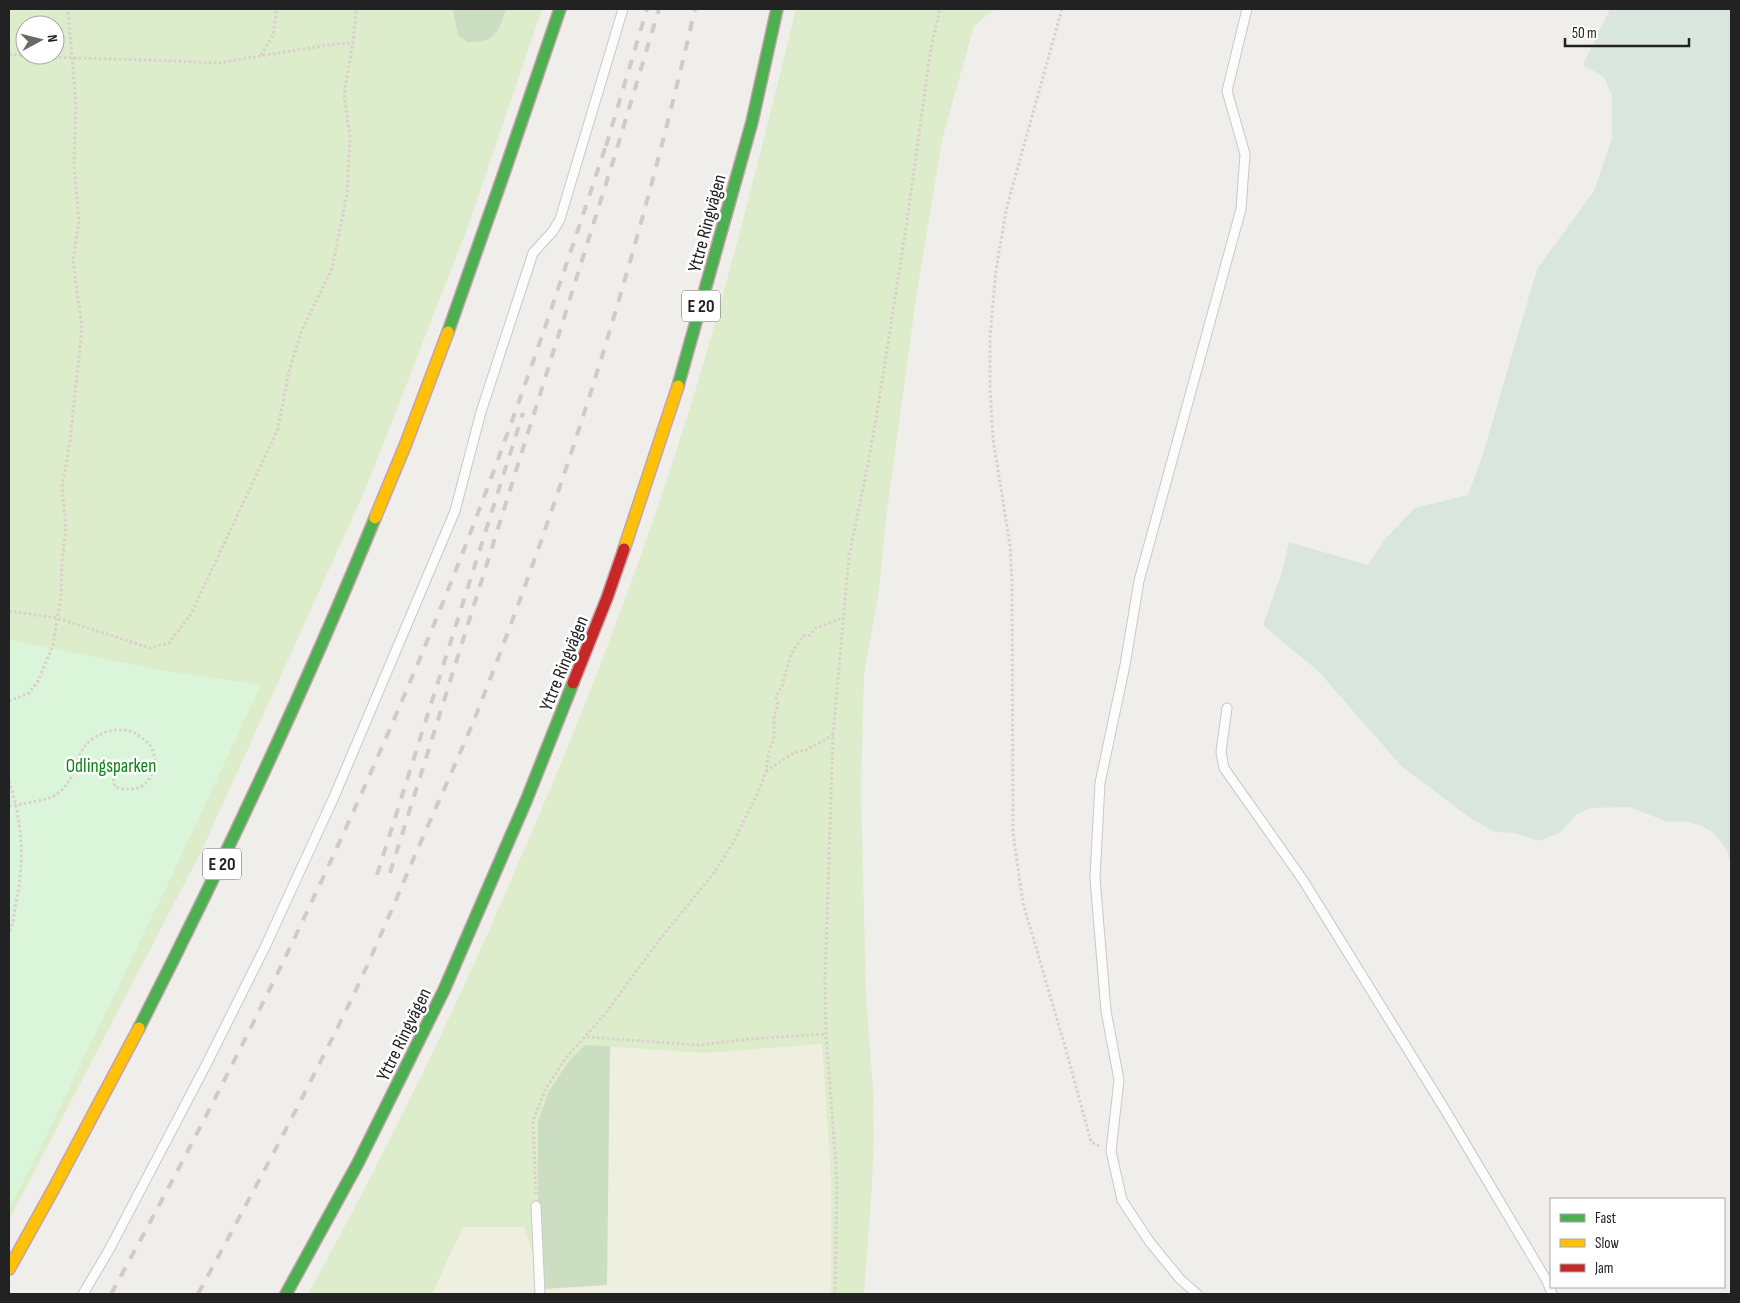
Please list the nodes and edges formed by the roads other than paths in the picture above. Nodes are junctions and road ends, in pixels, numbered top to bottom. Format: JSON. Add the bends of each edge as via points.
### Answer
{"nodes":[{"id":1,"x":560,"y":9,"type":"edge"},
{"id":2,"x":623,"y":9,"type":"edge"},
{"id":3,"x":777,"y":9,"type":"edge"},
{"id":4,"x":1248,"y":9,"type":"edge"},
{"id":5,"x":1226,"y":708,"type":"dead end"},
{"id":6,"x":536,"y":1206,"type":"road end"},
{"id":7,"x":9,"y":1269,"type":"edge"},
{"id":8,"x":83,"y":1294,"type":"edge"},
{"id":9,"x":286,"y":1294,"type":"edge"},
{"id":10,"x":540,"y":1294,"type":"edge"},
{"id":11,"x":1196,"y":1294,"type":"edge"},
{"id":12,"x":1552,"y":1294,"type":"edge"}],
"edges":[{"from":1,"to":7,"type":"highway","number":"E 20","via":[[492,212],[420,405],[330,624],[221,865],[136,1034]]},
{"from":2,"to":8,"type":"lane","via":[[560,218],[533,253],[481,412],[455,511],[417,605],[265,947],[205,1067]]},
{"from":3,"to":9,"type":"highway","name":"Yttre Ringvägen","number":"E 20","via":[[752,122],[708,282],[671,408],[608,598],[526,802],[444,990],[358,1163]]},
{"from":4,"to":11,"type":"lane","via":[[1227,91],[1245,154],[1241,209],[1139,581],[1100,784],[1095,878],[1106,1011],[1118,1080],[1111,1151],[1122,1200],[1150,1241]]},
{"from":5,"to":12,"type":"lane","via":[[1221,752],[1224,768],[1304,880],[1447,1113]]},
{"from":6,"to":10,"type":"lane"}]}
